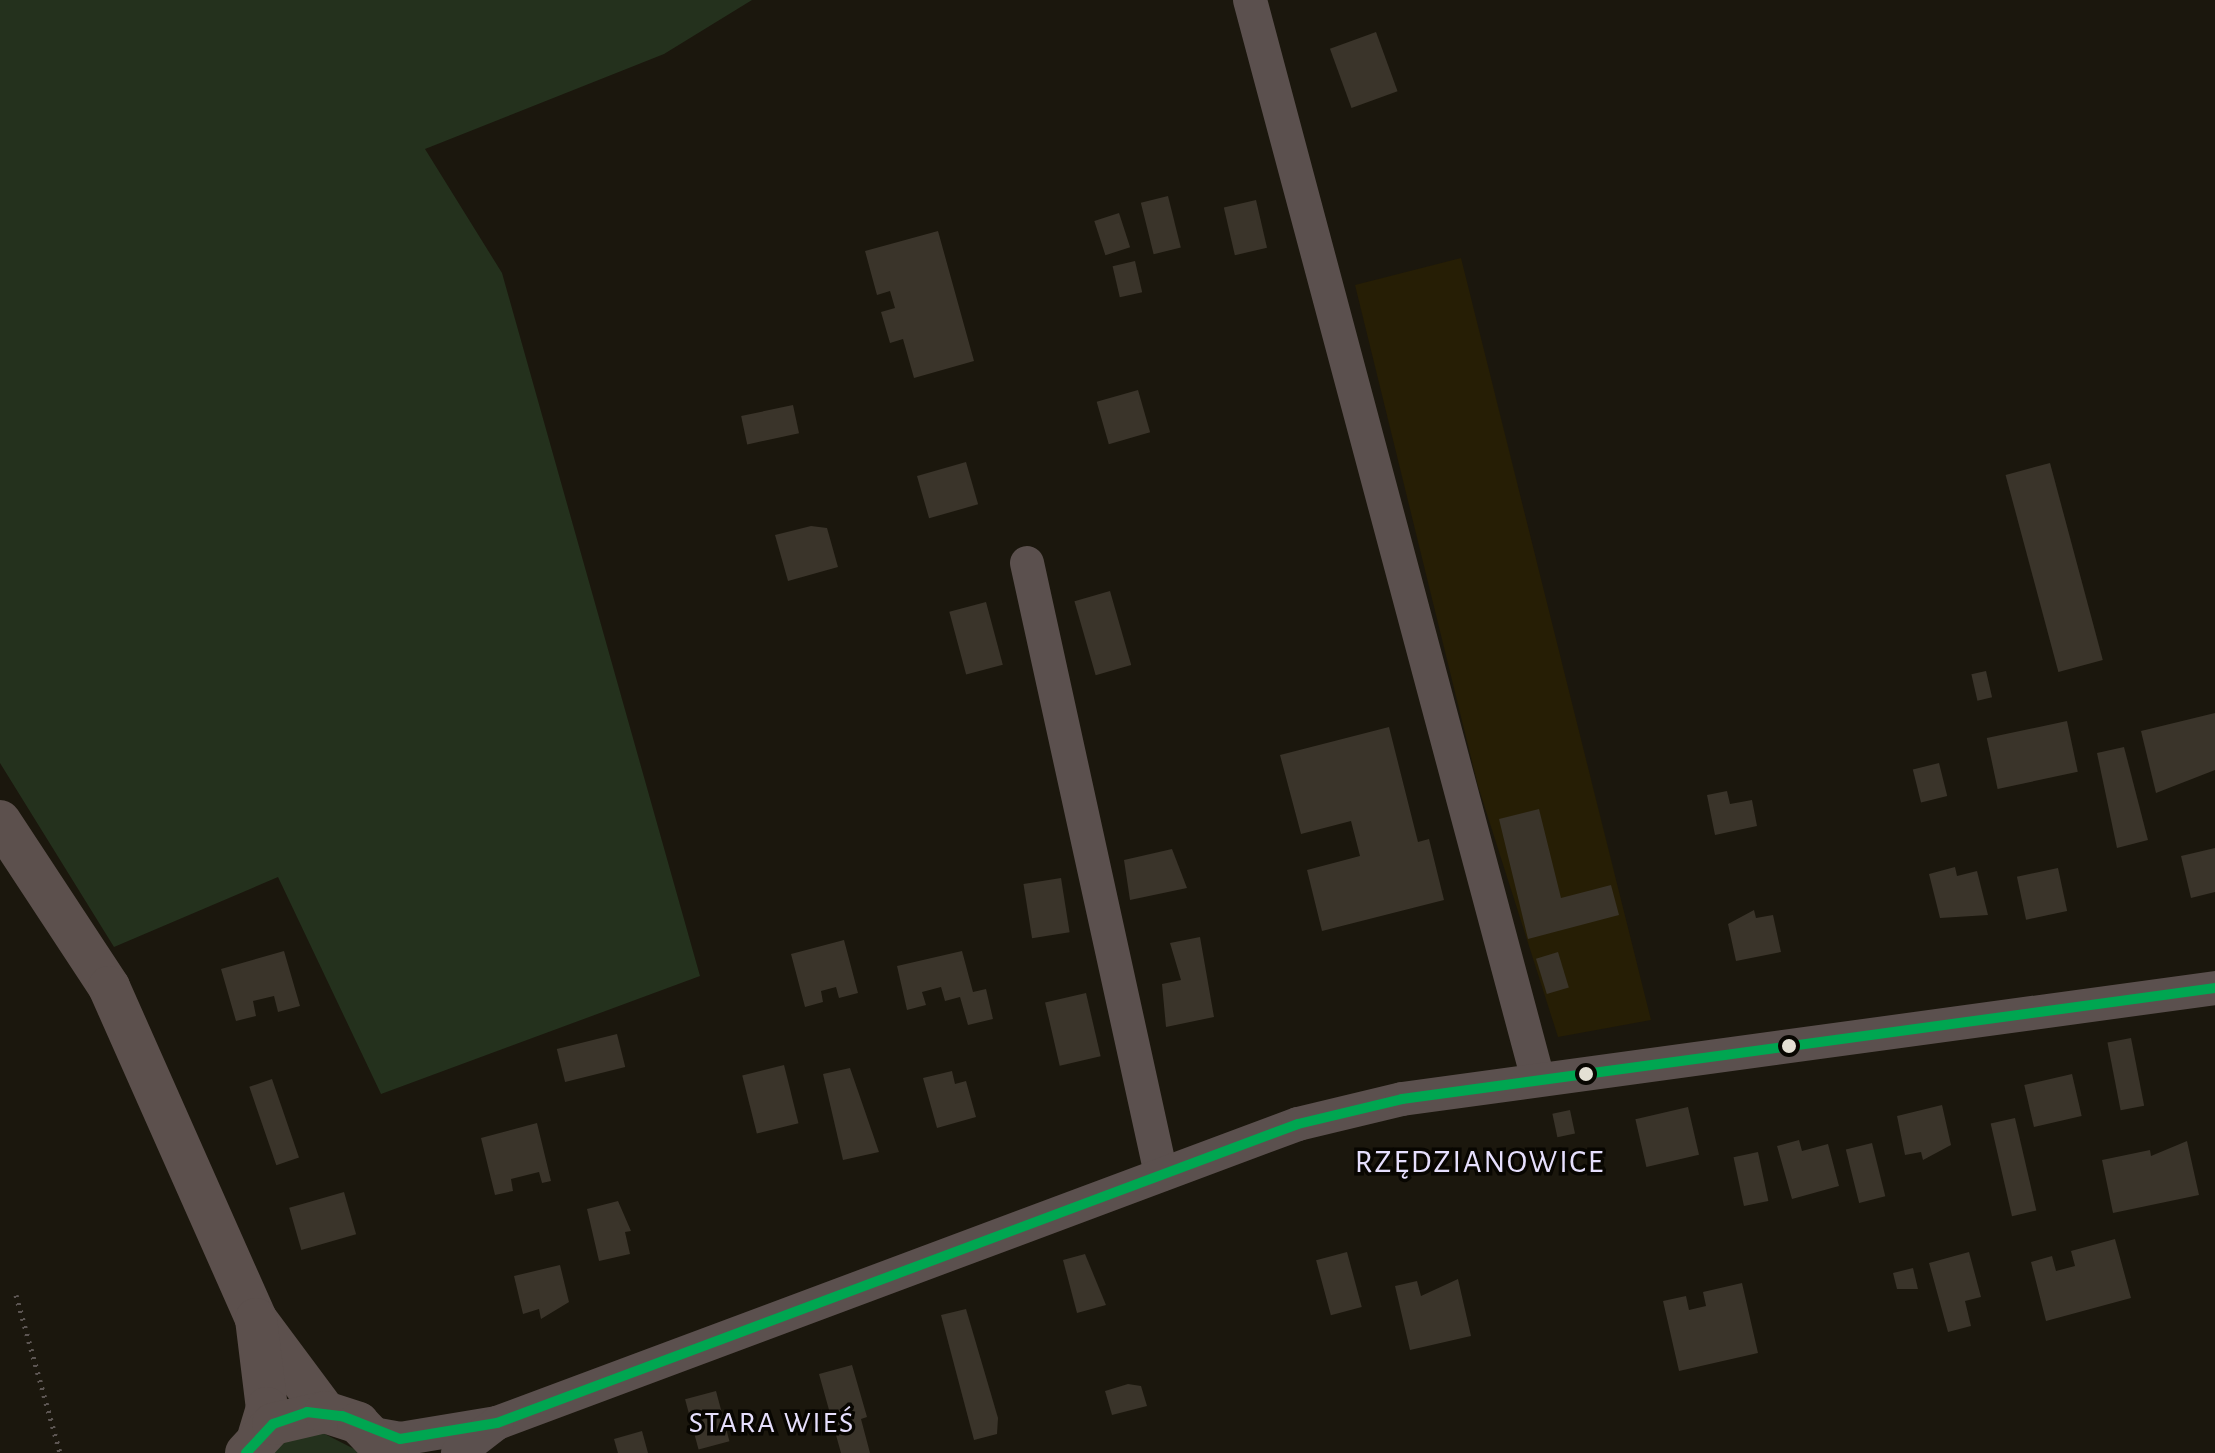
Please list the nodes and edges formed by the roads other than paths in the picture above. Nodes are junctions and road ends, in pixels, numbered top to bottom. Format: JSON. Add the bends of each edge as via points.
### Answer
{"nodes":[{"id":1,"x":1250,"y":0,"type":"edge"},
{"id":2,"x":1027,"y":563,"type":"dead end"},
{"id":3,"x":0,"y":821,"type":"edge"},
{"id":4,"x":2215,"y":988,"type":"edge"},
{"id":5,"x":1538,"y":1079,"type":"junction"},
{"id":6,"x":1161,"y":1174,"type":"junction"},
{"id":7,"x":256,"y":1319,"type":"junction"},
{"id":8,"x":325,"y":1412,"type":"junction"},
{"id":9,"x":497,"y":1423,"type":"junction"},
{"id":10,"x":252,"y":1444,"type":"edge"},
{"id":11,"x":380,"y":1444,"type":"edge"},
{"id":12,"x":458,"y":1453,"type":"edge"}],
"edges":[{"from":1,"to":5,"type":"street"},
{"from":2,"to":6,"type":"street"},
{"from":3,"to":7,"type":"main road","via":[[109,987]]},
{"from":4,"to":5,"type":"street"},
{"from":5,"to":6,"type":"street","via":[[1298,1124]]},
{"from":6,"to":9,"type":"street"},
{"from":7,"to":8,"type":"main road"},
{"from":7,"to":10,"type":"main road","via":[[267,1408]]},
{"from":8,"to":10,"type":"main road","via":[[290,1416]]},
{"from":8,"to":11,"type":"main road"},
{"from":9,"to":11,"type":"street"},
{"from":9,"to":12,"type":"street"}]}
